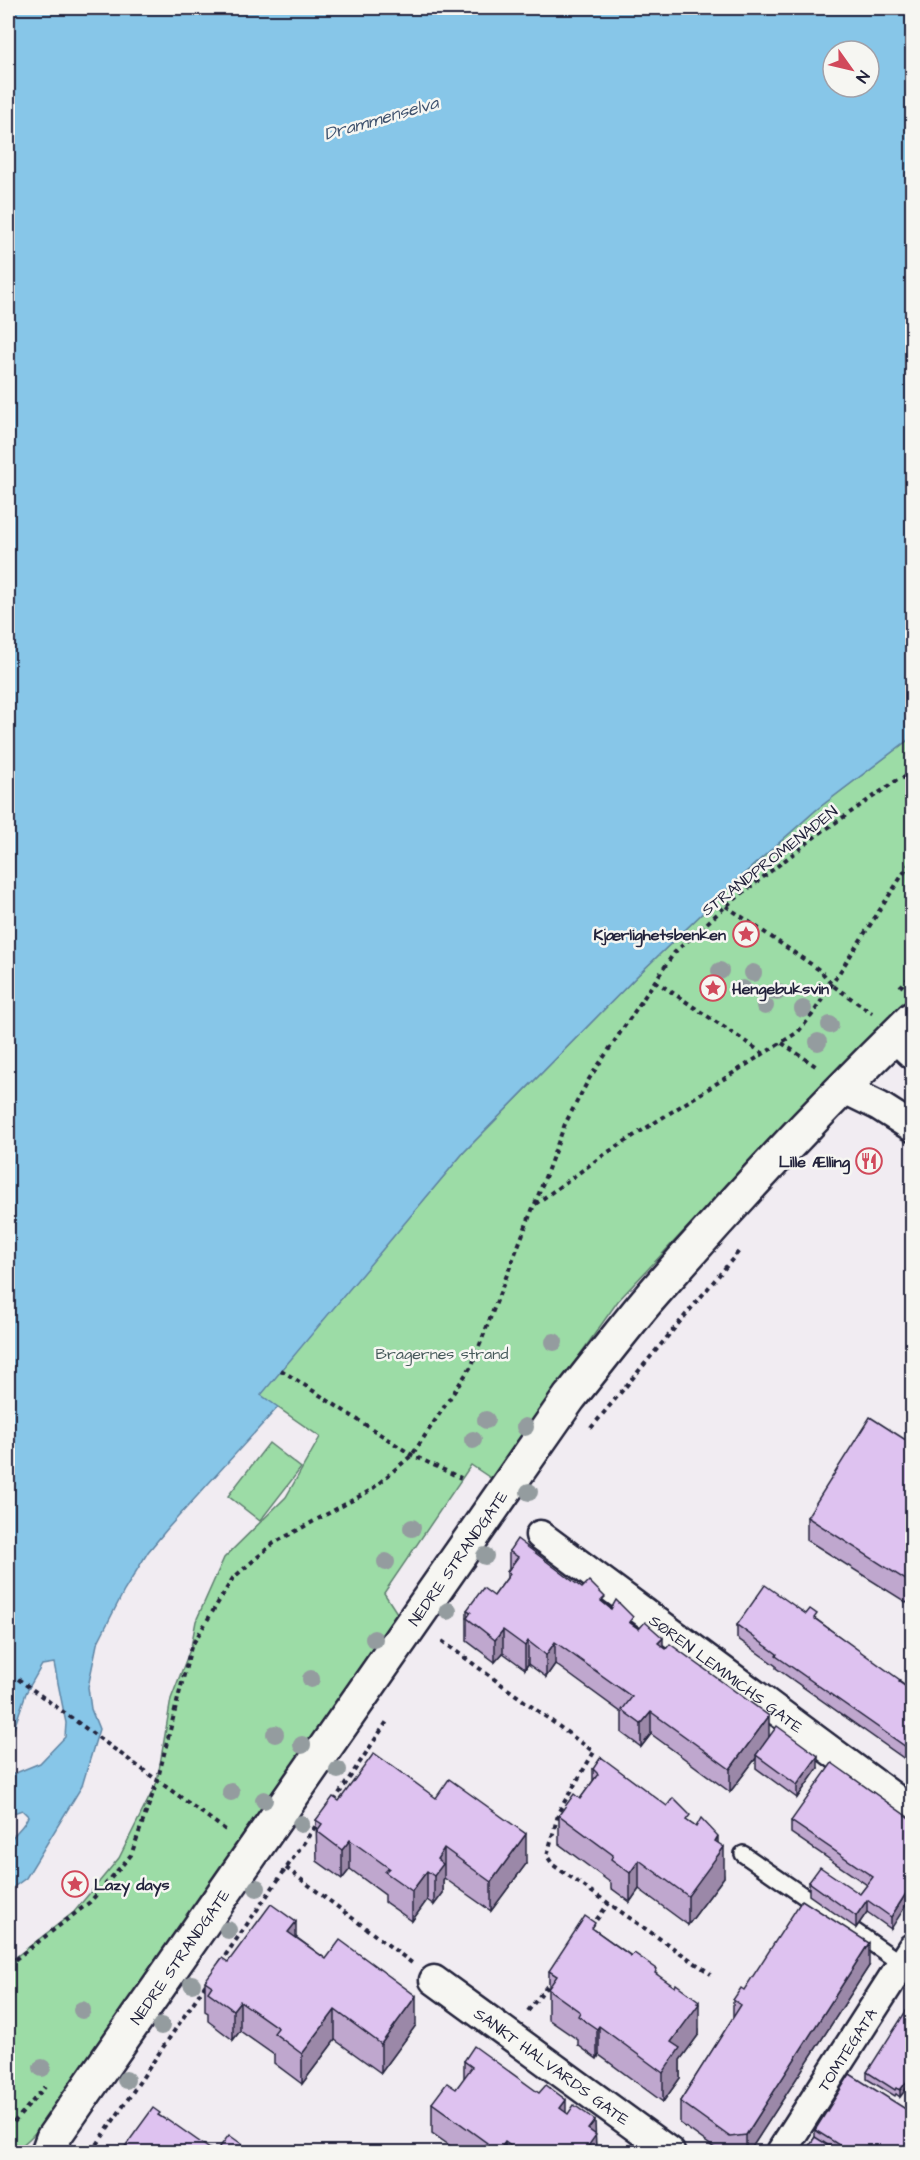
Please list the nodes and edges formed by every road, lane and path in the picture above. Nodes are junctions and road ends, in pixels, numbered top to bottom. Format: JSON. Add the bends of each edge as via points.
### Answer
{"nodes":[{"id":1,"x":912,"y":774,"type":"edge"},
{"id":2,"x":912,"y":860,"type":"edge"},
{"id":3,"x":726,"y":906,"type":"junction"},
{"id":4,"x":655,"y":981,"type":"junction"},
{"id":5,"x":832,"y":985,"type":"junction"},
{"id":6,"x":898,"y":1031,"type":"edge"},
{"id":7,"x":782,"y":1043,"type":"junction"},
{"id":8,"x":764,"y":1054,"type":"junction"},
{"id":9,"x":817,"y":1067,"type":"dead end"},
{"id":10,"x":842,"y":1088,"type":"junction"},
{"id":11,"x":912,"y":1127,"type":"edge"},
{"id":12,"x":534,"y":1205,"type":"junction"},
{"id":13,"x":742,"y":1247,"type":"dead end"},
{"id":14,"x":281,"y":1370,"type":"dead end"},
{"id":15,"x":585,"y":1436,"type":"dead end"},
{"id":16,"x":412,"y":1455,"type":"junction"},
{"id":17,"x":461,"y":1478,"type":"dead end"},
{"id":18,"x":540,"y":1535,"type":"dead end"},
{"id":19,"x":438,"y":1648,"type":"dead end"},
{"id":20,"x":18,"y":1678,"type":"dead end"},
{"id":21,"x":393,"y":1714,"type":"dead end"},
{"id":22,"x":157,"y":1782,"type":"junction"},
{"id":23,"x":328,"y":1809,"type":"edge"},
{"id":24,"x":912,"y":1811,"type":"edge"},
{"id":25,"x":322,"y":1817,"type":"edge"},
{"id":26,"x":228,"y":1832,"type":"dead end"},
{"id":27,"x":743,"y":1854,"type":"dead end"},
{"id":28,"x":286,"y":1868,"type":"junction"},
{"id":29,"x":609,"y":1903,"type":"junction"},
{"id":30,"x":587,"y":1932,"type":"edge"},
{"id":31,"x":907,"y":1956,"type":"edge"},
{"id":32,"x":8,"y":1965,"type":"edge"},
{"id":33,"x":214,"y":1972,"type":"edge"},
{"id":34,"x":711,"y":1974,"type":"dead end"},
{"id":35,"x":552,"y":1979,"type":"edge"},
{"id":36,"x":434,"y":1980,"type":"joint"},
{"id":37,"x":207,"y":1982,"type":"edge"},
{"id":38,"x":510,"y":2036,"type":"junction"},
{"id":39,"x":44,"y":2148,"type":"edge"},
{"id":40,"x":92,"y":2152,"type":"edge"},
{"id":41,"x":670,"y":2152,"type":"edge"},
{"id":42,"x":781,"y":2152,"type":"edge"}],
"edges":[{"from":1,"to":3,"type":"path","name":"STRANDPROMENADEN","via":[[816,836]]},
{"from":2,"to":5,"type":"path"},
{"from":3,"to":4,"type":"path","name":"STRANDPROMENADEN","via":[[674,953]]},
{"from":3,"to":5,"type":"path","via":[[821,971]]},
{"from":4,"to":8,"type":"path"},
{"from":4,"to":12,"type":"path","name":"STRANDPROMENADEN","via":[[589,1079],[566,1124]]},
{"from":5,"to":6,"type":"path"},
{"from":5,"to":7,"type":"path","via":[[798,1032]]},
{"from":6,"to":10,"type":"street","name":"NEDRE STRANDGATE"},
{"from":7,"to":8,"type":"path"},
{"from":7,"to":9,"type":"path"},
{"from":8,"to":12,"type":"path","via":[[605,1154]]},
{"from":10,"to":11,"type":"street"},
{"from":10,"to":39,"type":"street","name":"NEDRE STRANDGATE","via":[[645,1303],[569,1398]]},
{"from":12,"to":16,"type":"path","name":"STRANDPROMENADEN","via":[[472,1365]]},
{"from":13,"to":15,"type":"path"},
{"from":14,"to":16,"type":"path"},
{"from":16,"to":17,"type":"path"},
{"from":16,"to":22,"type":"path","name":"STRANDPROMENADEN","via":[[371,1490],[274,1543],[233,1578],[191,1647]]},
{"from":18,"to":24,"type":"street","name":"SØREN LEMMICHS GATE"},
{"from":19,"to":29,"type":"path","via":[[442,1641],[594,1752],[559,1811],[547,1856],[553,1865]]},
{"from":20,"to":22,"type":"path"},
{"from":21,"to":23,"type":"path"},
{"from":22,"to":26,"type":"path"},
{"from":22,"to":32,"type":"path","name":"STRANDPROMENADEN","via":[[131,1855],[90,1902]]},
{"from":25,"to":28,"type":"path"},
{"from":27,"to":31,"type":"lane"},
{"from":28,"to":33,"type":"path"},
{"from":28,"to":36,"type":"path"},
{"from":29,"to":30,"type":"path"},
{"from":29,"to":34,"type":"path"},
{"from":31,"to":42,"type":"street","name":"TOMTEGATA"},
{"from":35,"to":38,"type":"path"},
{"from":36,"to":38,"type":"street","name":"SANKT HALVARDS GATE"},
{"from":37,"to":40,"type":"path"},
{"from":38,"to":41,"type":"street","name":"SANKT HALVARDS GATE"}]}
